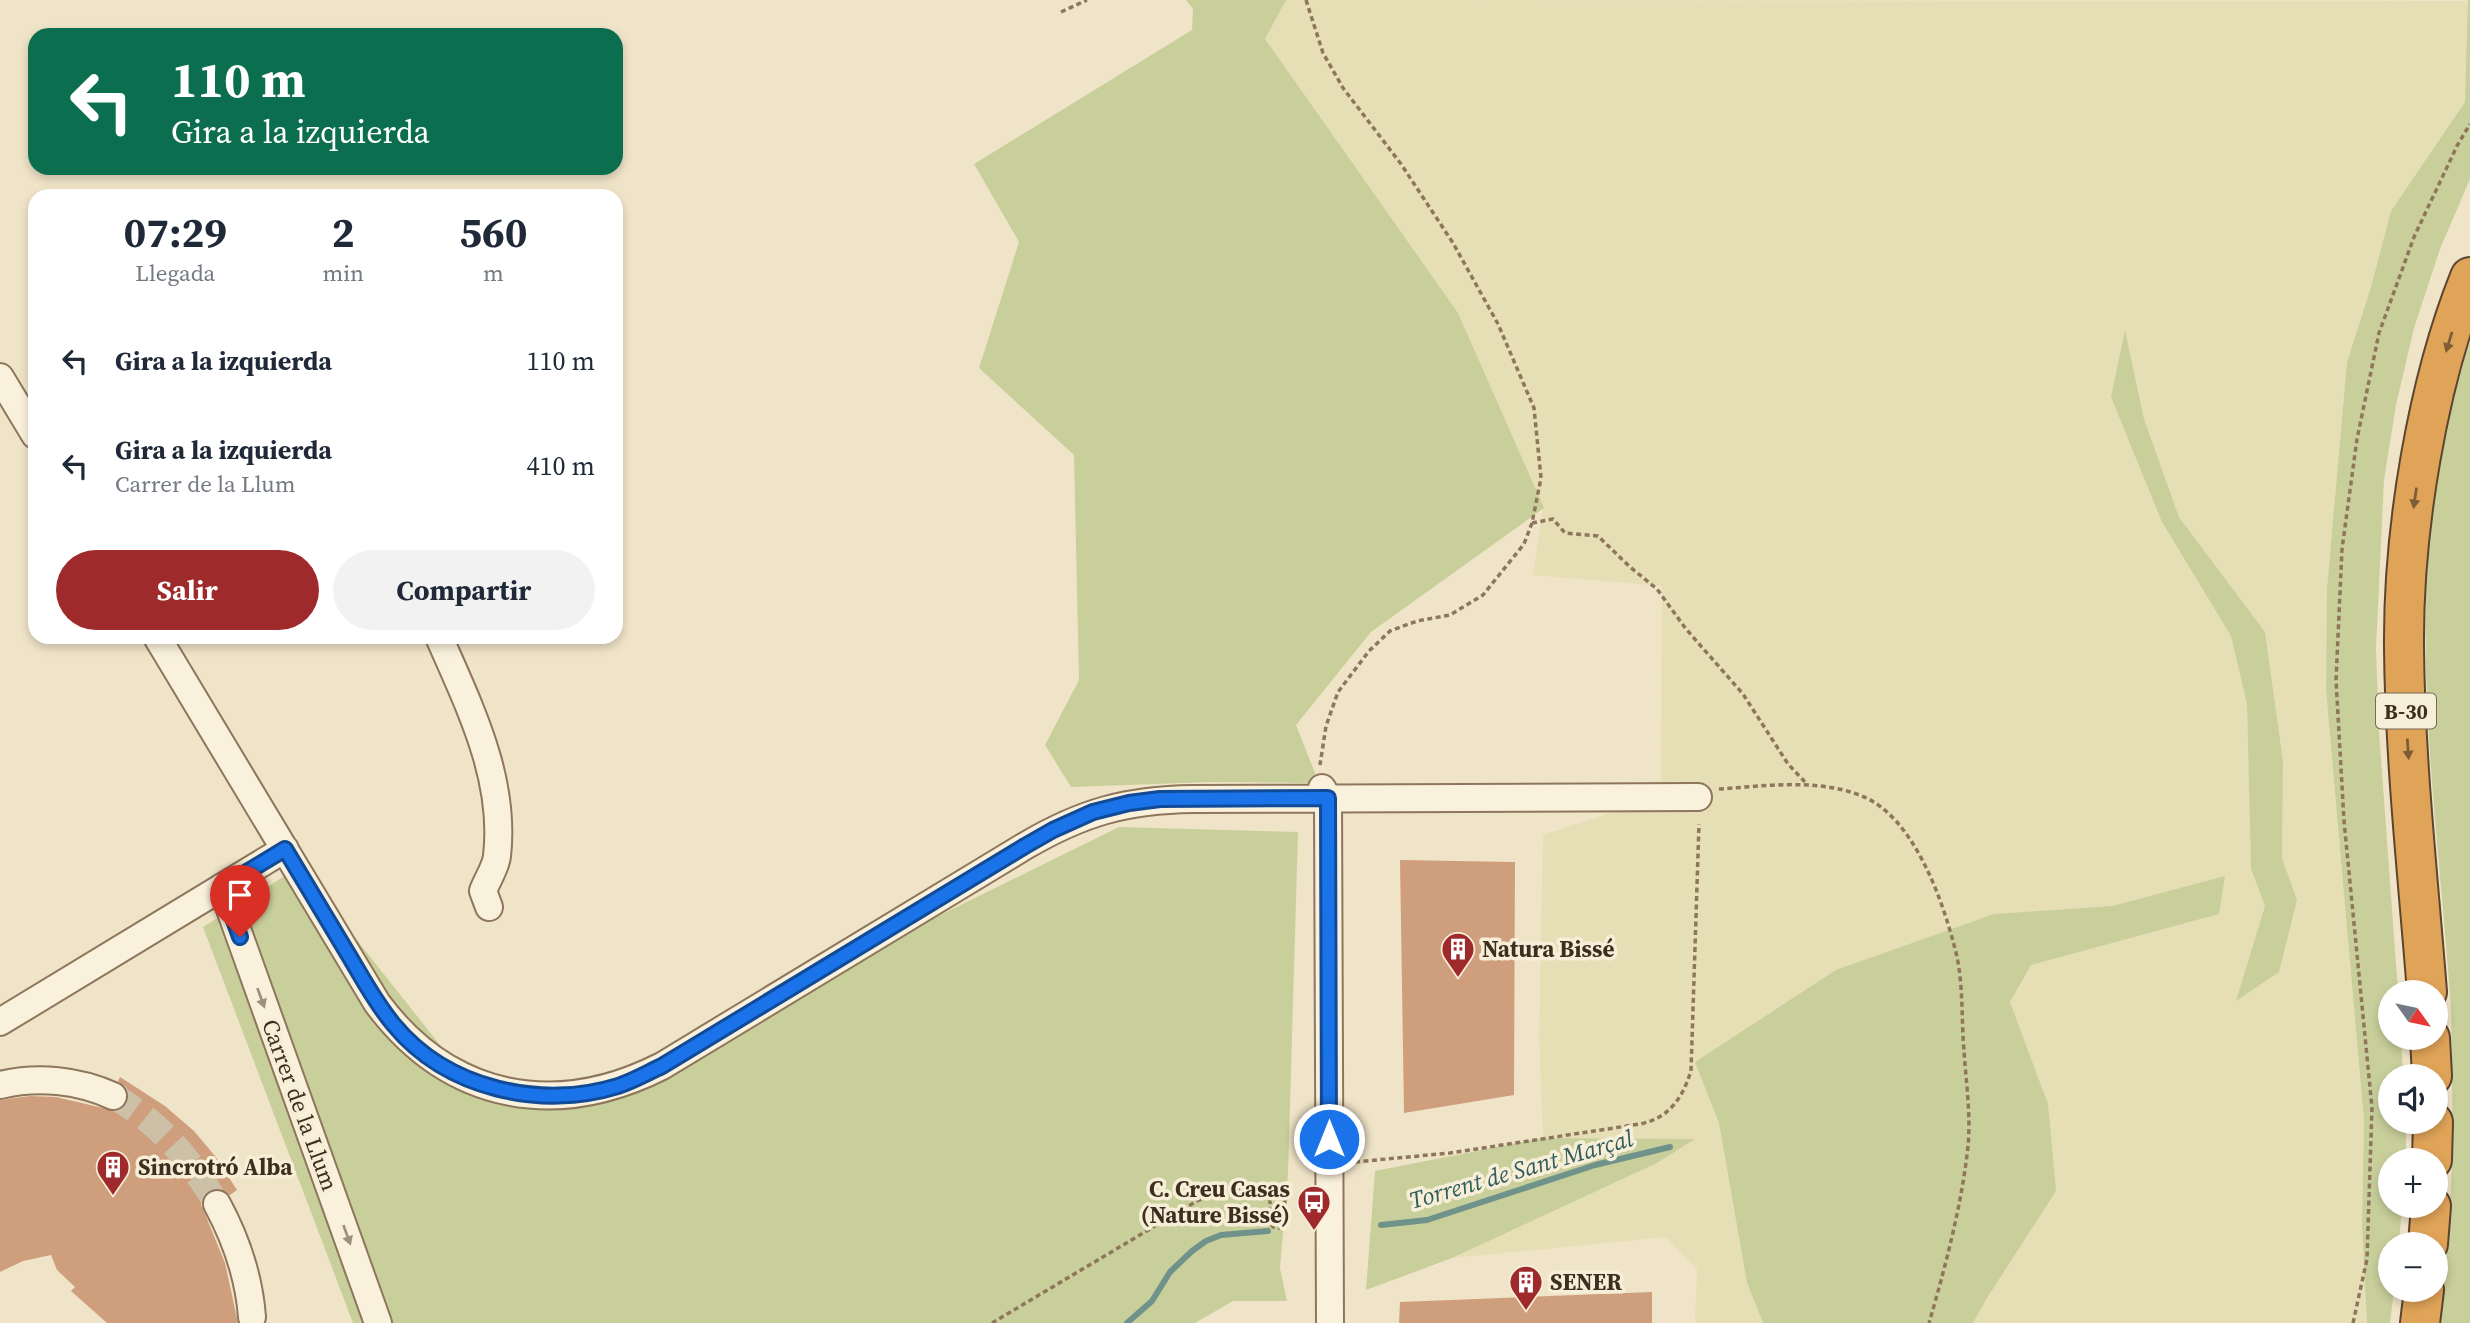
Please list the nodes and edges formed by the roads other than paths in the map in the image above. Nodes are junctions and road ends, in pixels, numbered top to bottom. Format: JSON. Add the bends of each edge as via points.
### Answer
{"nodes":[{"id":1,"x":2469,"y":278,"type":"edge"},
{"id":2,"x":0,"y":377,"type":"edge"},
{"id":3,"x":25,"y":399,"type":"edge"},
{"id":4,"x":161,"y":644,"type":"edge"},
{"id":5,"x":442,"y":644,"type":"edge"},
{"id":6,"x":1325,"y":793,"type":"junction"},
{"id":7,"x":1698,"y":797,"type":"road end"},
{"id":8,"x":285,"y":849,"type":"junction"},
{"id":9,"x":222,"y":887,"type":"junction"},
{"id":10,"x":489,"y":907,"type":"dead end"},
{"id":11,"x":2426,"y":980,"type":"edge"},
{"id":12,"x":0,"y":1022,"type":"edge"},
{"id":13,"x":0,"y":1085,"type":"edge"},
{"id":14,"x":113,"y":1096,"type":"tunnel mouth"},
{"id":15,"x":217,"y":1204,"type":"tunnel mouth"},
{"id":16,"x":2423,"y":1302,"type":"edge"},
{"id":17,"x":252,"y":1317,"type":"dead end"},
{"id":18,"x":378,"y":1323,"type":"edge"},
{"id":19,"x":1330,"y":1323,"type":"edge"},
{"id":20,"x":2420,"y":1323,"type":"edge"}],
"edges":[{"from":1,"to":11,"type":"highway","number":"B-30","one_way":true,"via":[[2426,430],[2407,584],[2406,718]]},
{"from":2,"to":3,"type":"street"},
{"from":4,"to":8,"type":"street"},
{"from":5,"to":10,"type":"street","via":[[471,711],[496,788],[497,858],[482,891]]},
{"from":6,"to":7,"type":"street"},
{"from":6,"to":8,"type":"street","via":[[1160,799],[1093,812],[1025,846],[662,1066],[617,1086],[564,1096],[517,1093],[481,1084],[415,1046],[377,1003]]},
{"from":6,"to":19,"type":"street"},
{"from":8,"to":9,"type":"street"},
{"from":9,"to":12,"type":"street"},
{"from":9,"to":18,"type":"street","name":"Carrer de la Llum","one_way":true},
{"from":13,"to":14,"type":"street","via":[[76,1082]]},
{"from":15,"to":17,"type":"street","via":[[234,1237]]},
{"from":16,"to":20,"type":"highway"}]}
